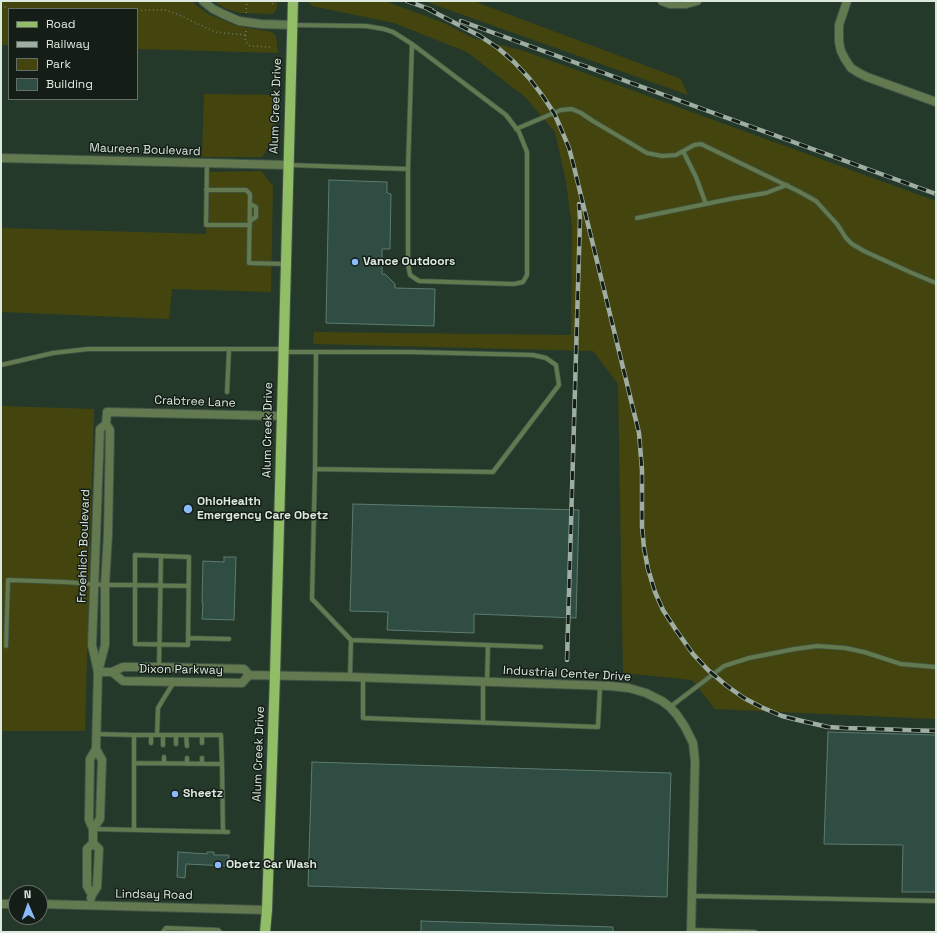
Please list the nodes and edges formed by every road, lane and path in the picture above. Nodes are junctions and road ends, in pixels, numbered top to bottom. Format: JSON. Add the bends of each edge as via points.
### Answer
{"nodes":[{"id":1,"x":203,"y":1,"type":"edge"},
{"id":2,"x":268,"y":1,"type":"edge"},
{"id":3,"x":292,"y":1,"type":"edge"},
{"id":4,"x":662,"y":1,"type":"edge"},
{"id":5,"x":696,"y":1,"type":"edge"},
{"id":6,"x":847,"y":1,"type":"edge"},
{"id":7,"x":273,"y":4,"type":"dead end"},
{"id":8,"x":138,"y":11,"type":"edge"},
{"id":9,"x":292,"y":25,"type":"junction"},
{"id":10,"x":245,"y":35,"type":"dead end"},
{"id":11,"x":412,"y":44,"type":"junction"},
{"id":12,"x":936,"y":102,"type":"edge"},
{"id":13,"x":516,"y":129,"type":"junction"},
{"id":14,"x":683,"y":151,"type":"junction"},
{"id":15,"x":1,"y":158,"type":"edge"},
{"id":16,"x":207,"y":163,"type":"junction"},
{"id":17,"x":288,"y":165,"type":"junction"},
{"id":18,"x":408,"y":169,"type":"junction"},
{"id":19,"x":787,"y":185,"type":"junction"},
{"id":20,"x":206,"y":190,"type":"junction"},
{"id":21,"x":706,"y":204,"type":"junction"},
{"id":22,"x":637,"y":218,"type":"dead end"},
{"id":23,"x":250,"y":223,"type":"junction"},
{"id":24,"x":285,"y":264,"type":"junction"},
{"id":25,"x":936,"y":283,"type":"edge"},
{"id":26,"x":229,"y":349,"type":"junction"},
{"id":27,"x":283,"y":351,"type":"junction"},
{"id":28,"x":316,"y":352,"type":"junction"},
{"id":29,"x":1,"y":365,"type":"edge"},
{"id":30,"x":228,"y":392,"type":"dead end"},
{"id":31,"x":107,"y":412,"type":"joint"},
{"id":32,"x":281,"y":416,"type":"junction"},
{"id":33,"x":106,"y":424,"type":"junction"},
{"id":34,"x":315,"y":469,"type":"junction"},
{"id":35,"x":161,"y":556,"type":"junction"},
{"id":36,"x":95,"y":584,"type":"junction"},
{"id":37,"x":105,"y":584,"type":"junction"},
{"id":38,"x":135,"y":585,"type":"junction"},
{"id":39,"x":160,"y":586,"type":"junction"},
{"id":40,"x":188,"y":586,"type":"junction"},
{"id":41,"x":188,"y":638,"type":"junction"},
{"id":42,"x":229,"y":639,"type":"dead end"},
{"id":43,"x":352,"y":640,"type":"junction"},
{"id":44,"x":159,"y":645,"type":"junction"},
{"id":45,"x":488,"y":645,"type":"junction"},
{"id":46,"x":6,"y":646,"type":"dead end"},
{"id":47,"x":541,"y":647,"type":"dead end"},
{"id":48,"x":159,"y":667,"type":"junction"},
{"id":49,"x":936,"y":667,"type":"edge"},
{"id":50,"x":98,"y":672,"type":"junction"},
{"id":51,"x":112,"y":672,"type":"junction"},
{"id":52,"x":249,"y":675,"type":"junction"},
{"id":53,"x":275,"y":675,"type":"junction"},
{"id":54,"x":350,"y":677,"type":"junction"},
{"id":55,"x":363,"y":678,"type":"junction"},
{"id":56,"x":174,"y":682,"type":"junction"},
{"id":57,"x":485,"y":682,"type":"junction"},
{"id":58,"x":600,"y":686,"type":"junction"},
{"id":59,"x":670,"y":707,"type":"junction"},
{"id":60,"x":482,"y":723,"type":"junction"},
{"id":61,"x":96,"y":734,"type":"junction"},
{"id":62,"x":134,"y":734,"type":"junction"},
{"id":63,"x":151,"y":735,"type":"junction"},
{"id":64,"x":157,"y":735,"type":"junction"},
{"id":65,"x":163,"y":735,"type":"junction"},
{"id":66,"x":176,"y":735,"type":"junction"},
{"id":67,"x":186,"y":735,"type":"junction"},
{"id":68,"x":202,"y":735,"type":"junction"},
{"id":69,"x":151,"y":743,"type":"dead end"},
{"id":70,"x":202,"y":743,"type":"dead end"},
{"id":71,"x":176,"y":744,"type":"dead end"},
{"id":72,"x":163,"y":745,"type":"dead end"},
{"id":73,"x":187,"y":746,"type":"dead end"},
{"id":74,"x":164,"y":757,"type":"dead end"},
{"id":75,"x":176,"y":758,"type":"dead end"},
{"id":76,"x":187,"y":758,"type":"dead end"},
{"id":77,"x":202,"y":758,"type":"dead end"},
{"id":78,"x":134,"y":763,"type":"junction"},
{"id":79,"x":164,"y":763,"type":"junction"},
{"id":80,"x":177,"y":764,"type":"junction"},
{"id":81,"x":187,"y":764,"type":"junction"},
{"id":82,"x":202,"y":764,"type":"junction"},
{"id":83,"x":222,"y":764,"type":"junction"},
{"id":84,"x":93,"y":829,"type":"junction"},
{"id":85,"x":134,"y":830,"type":"junction"},
{"id":86,"x":222,"y":832,"type":"junction"},
{"id":87,"x":228,"y":832,"type":"dead end"},
{"id":88,"x":692,"y":896,"type":"junction"},
{"id":89,"x":936,"y":901,"type":"edge"},
{"id":90,"x":48,"y":904,"type":"edge"},
{"id":91,"x":91,"y":906,"type":"junction"},
{"id":92,"x":267,"y":910,"type":"junction"},
{"id":93,"x":691,"y":931,"type":"edge"},
{"id":94,"x":163,"y":932,"type":"edge"},
{"id":95,"x":220,"y":932,"type":"edge"},
{"id":96,"x":265,"y":932,"type":"edge"},
{"id":97,"x":755,"y":932,"type":"edge"}],
"edges":[{"from":1,"to":9,"type":"street","via":[[213,9],[239,21]]},
{"from":2,"to":7,"type":"path"},
{"from":3,"to":9,"type":"main road","name":"Alum Creek Drive"},
{"from":4,"to":5,"type":"street","via":[[670,4]]},
{"from":6,"to":12,"type":"street","via":[[839,25],[839,42],[845,60],[851,68],[867,77]]},
{"from":8,"to":10,"type":"path","via":[[164,10],[215,32]]},
{"from":9,"to":11,"type":"lane","via":[[366,26],[393,32]]},
{"from":9,"to":17,"type":"main road","name":"Alum Creek Drive"},
{"from":11,"to":13,"type":"lane","via":[[506,115]]},
{"from":11,"to":18,"type":"lane"},
{"from":13,"to":14,"type":"lane","via":[[562,110],[572,109],[647,153],[662,156],[676,155]]},
{"from":13,"to":18,"type":"lane","via":[[527,152],[527,275],[524,282],[514,284],[419,280],[410,276]]},
{"from":14,"to":19,"type":"lane","via":[[694,144],[701,144]]},
{"from":14,"to":21,"type":"lane"},
{"from":15,"to":16,"type":"street","name":"Maureen Boulevard"},
{"from":16,"to":17,"type":"street","name":"Maureen Boulevard"},
{"from":16,"to":20,"type":"lane"},
{"from":17,"to":18,"type":"lane"},
{"from":17,"to":24,"type":"main road","name":"Alum Creek Drive"},
{"from":19,"to":21,"type":"lane","via":[[766,193]]},
{"from":19,"to":25,"type":"lane","via":[[816,201],[852,244]]},
{"from":20,"to":23,"type":"lane","via":[[246,190],[250,194]]},
{"from":20,"to":23,"type":"lane","via":[[206,225]]},
{"from":21,"to":22,"type":"lane"},
{"from":23,"to":24,"type":"lane","via":[[249,263]]},
{"from":24,"to":27,"type":"main road","name":"Alum Creek Drive"},
{"from":26,"to":27,"type":"lane"},
{"from":26,"to":29,"type":"lane","via":[[88,349],[53,353]]},
{"from":26,"to":30,"type":"lane"},
{"from":27,"to":28,"type":"lane"},
{"from":27,"to":32,"type":"main road","name":"Alum Creek Drive"},
{"from":28,"to":34,"type":"lane"},
{"from":28,"to":34,"type":"lane","via":[[533,354],[546,358],[556,365],[559,385],[493,472]]},
{"from":31,"to":32,"type":"street","name":"Crabtree Lane"},
{"from":31,"to":33,"type":"street","name":"Froehlich Boulevard"},
{"from":32,"to":53,"type":"main road","name":"Alum Creek Drive"},
{"from":33,"to":36,"type":"street","name":"Froehlich Boulevard","via":[[100,429]]},
{"from":33,"to":37,"type":"street","name":"Froehlich Boulevard","via":[[110,430]]},
{"from":34,"to":43,"type":"lane","via":[[312,599]]},
{"from":35,"to":38,"type":"lane","via":[[135,555]]},
{"from":35,"to":39,"type":"lane"},
{"from":35,"to":40,"type":"lane","via":[[189,557]]},
{"from":36,"to":37,"type":"lane"},
{"from":36,"to":46,"type":"lane","via":[[8,580]]},
{"from":36,"to":50,"type":"street","name":"Froehlich Boulevard","via":[[92,645]]},
{"from":37,"to":38,"type":"lane"},
{"from":37,"to":50,"type":"street","name":"Froehlich Boulevard","via":[[105,645]]},
{"from":38,"to":39,"type":"lane"},
{"from":38,"to":44,"type":"lane","via":[[135,644]]},
{"from":39,"to":40,"type":"lane"},
{"from":39,"to":44,"type":"lane"},
{"from":40,"to":41,"type":"lane"},
{"from":41,"to":42,"type":"lane"},
{"from":41,"to":44,"type":"lane","via":[[188,645]]},
{"from":43,"to":45,"type":"lane"},
{"from":43,"to":54,"type":"lane"},
{"from":44,"to":48,"type":"lane"},
{"from":45,"to":47,"type":"lane"},
{"from":45,"to":57,"type":"lane"},
{"from":48,"to":51,"type":"street","name":"Dixon Parkway","via":[[123,667]]},
{"from":48,"to":52,"type":"street","name":"Dixon Parkway","via":[[244,669]]},
{"from":49,"to":59,"type":"lane","via":[[901,664],[845,648],[817,646],[795,649],[724,666]]},
{"from":50,"to":51,"type":"street","name":"Dixon Parkway"},
{"from":50,"to":61,"type":"street","name":"Froehlich Boulevard"},
{"from":51,"to":56,"type":"street","name":"Dixon Parkway","via":[[123,681]]},
{"from":52,"to":53,"type":"street","name":"Dixon Parkway"},
{"from":52,"to":56,"type":"street","name":"Dixon Parkway","via":[[242,683]]},
{"from":53,"to":54,"type":"street","name":"Industrial Center Drive"},
{"from":53,"to":92,"type":"main road","name":"Alum Creek Drive"},
{"from":54,"to":55,"type":"street","name":"Industrial Center Drive"},
{"from":55,"to":57,"type":"street","name":"Industrial Center Drive"},
{"from":55,"to":60,"type":"lane","via":[[362,718]]},
{"from":56,"to":64,"type":"lane","via":[[158,708]]},
{"from":57,"to":58,"type":"street","name":"Industrial Center Drive"},
{"from":57,"to":60,"type":"lane"},
{"from":58,"to":59,"type":"street","name":"Industrial Center Drive","via":[[634,689],[662,700]]},
{"from":58,"to":60,"type":"lane","via":[[598,727]]},
{"from":59,"to":88,"type":"street","name":"Industrial Center Drive","via":[[693,743],[695,760]]},
{"from":61,"to":62,"type":"lane"},
{"from":61,"to":84,"type":"street","name":"Froehlich Boulevard","via":[[96,749],[90,759],[89,820]]},
{"from":62,"to":63,"type":"lane"},
{"from":62,"to":78,"type":"lane"},
{"from":63,"to":64,"type":"lane"},
{"from":63,"to":69,"type":"lane"},
{"from":64,"to":65,"type":"lane"},
{"from":65,"to":66,"type":"lane"},
{"from":65,"to":72,"type":"lane"},
{"from":66,"to":67,"type":"lane"},
{"from":66,"to":71,"type":"lane"},
{"from":67,"to":68,"type":"lane"},
{"from":67,"to":73,"type":"lane"},
{"from":68,"to":70,"type":"lane"},
{"from":68,"to":83,"type":"lane","via":[[221,735]]},
{"from":74,"to":79,"type":"lane"},
{"from":75,"to":80,"type":"lane"},
{"from":76,"to":81,"type":"lane"},
{"from":77,"to":82,"type":"lane"},
{"from":78,"to":79,"type":"lane"},
{"from":78,"to":85,"type":"lane"},
{"from":79,"to":80,"type":"lane"},
{"from":80,"to":81,"type":"lane"},
{"from":81,"to":82,"type":"lane"},
{"from":82,"to":83,"type":"lane"},
{"from":83,"to":86,"type":"lane"},
{"from":84,"to":85,"type":"lane"},
{"from":84,"to":91,"type":"street","name":"Froehlich Boulevard","via":[[93,843],[87,849],[86,886],[92,895]]},
{"from":85,"to":86,"type":"lane"},
{"from":86,"to":87,"type":"lane"},
{"from":88,"to":89,"type":"lane"},
{"from":88,"to":93,"type":"street","name":"Industrial Center Drive"},
{"from":90,"to":91,"type":"street","name":"Lindsay Road"},
{"from":91,"to":92,"type":"street","name":"Lindsay Road"},
{"from":92,"to":96,"type":"main road","name":"Alum Creek Drive"},
{"from":93,"to":97,"type":"lane"},
{"from":94,"to":95,"type":"lane","via":[[166,928]]}]}
